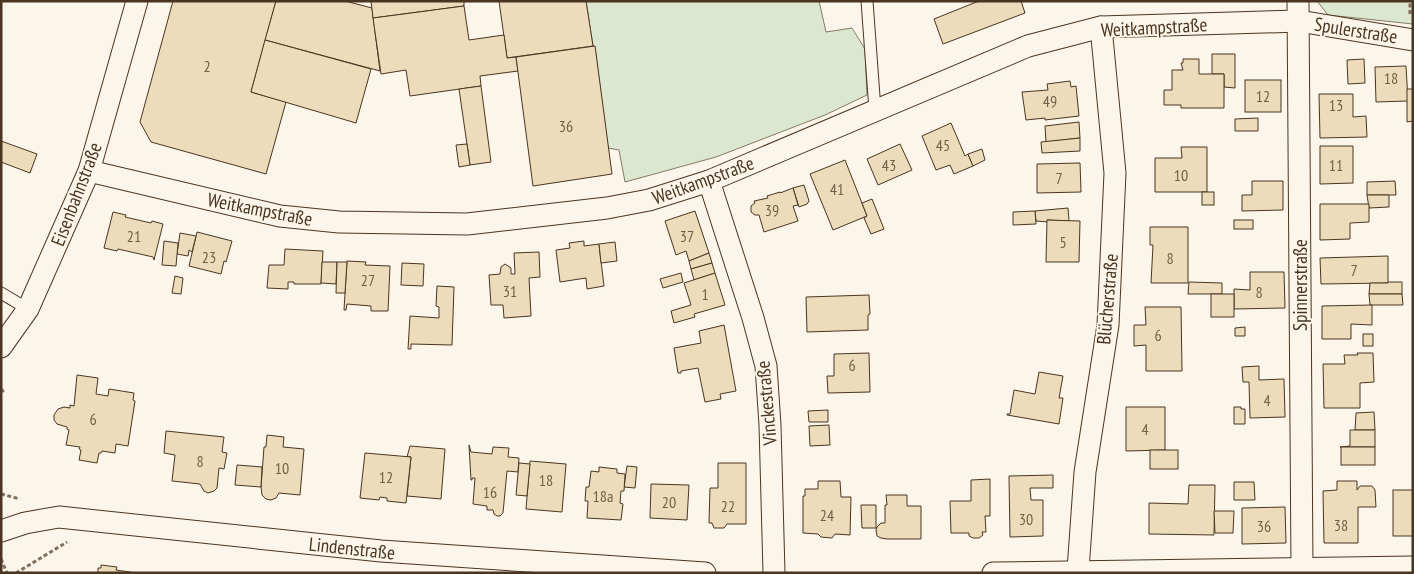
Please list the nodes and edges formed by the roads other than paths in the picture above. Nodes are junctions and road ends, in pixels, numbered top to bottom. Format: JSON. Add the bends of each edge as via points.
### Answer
{"nodes":[{"id":1,"x":136,"y":1,"type":"edge"},
{"id":2,"x":867,"y":1,"type":"edge"},
{"id":3,"x":1299,"y":11,"type":"edge"},
{"id":4,"x":1101,"y":27,"type":"junction"},
{"id":5,"x":1413,"y":40,"type":"edge"},
{"id":6,"x":875,"y":110,"type":"junction"},
{"id":7,"x":89,"y":171,"type":"junction"},
{"id":8,"x":709,"y":181,"type":"junction"},
{"id":9,"x":1,"y":293,"type":"edge"},
{"id":10,"x":28,"y":309,"type":"junction"},
{"id":11,"x":1,"y":347,"type":"edge"},
{"id":12,"x":1,"y":531,"type":"edge"},
{"id":13,"x":1413,"y":566,"type":"edge"},
{"id":14,"x":1302,"y":568,"type":"junction"},
{"id":15,"x":1078,"y":572,"type":"edge"},
{"id":16,"x":705,"y":573,"type":"edge"},
{"id":17,"x":774,"y":573,"type":"edge"},
{"id":18,"x":993,"y":573,"type":"edge"}],
"edges":[{"from":1,"to":7,"type":"street","name":"Eisenbahnstraße"},
{"from":2,"to":6,"type":"lane"},
{"from":3,"to":4,"type":"street","name":"Weitkampstraße"},
{"from":3,"to":5,"type":"street","name":"Spulerstraße"},
{"from":3,"to":14,"type":"street","name":"Spinnerstraße"},
{"from":4,"to":6,"type":"street","name":"Weitkampstraße","via":[[1028,46]]},
{"from":4,"to":15,"type":"street","name":"Blücherstraße","via":[[1114,182],[1108,324],[1085,472]]},
{"from":6,"to":8,"type":"street","name":"Weitkampstraße"},
{"from":7,"to":8,"type":"street","name":"Weitkampstraße","via":[[280,216],[340,222],[468,224],[607,208],[649,200]]},
{"from":7,"to":10,"type":"street","name":"Eisenbahnstraße"},
{"from":8,"to":17,"type":"street","name":"Vinckestraße","via":[[766,366]]},
{"from":9,"to":10,"type":"lane"},
{"from":10,"to":11,"type":"street","name":"Eisenbahnstraße"},
{"from":12,"to":16,"type":"street","name":"Lindenstraße","via":[[59,517],[381,552]]},
{"from":13,"to":14,"type":"street"},
{"from":14,"to":15,"type":"street"},
{"from":15,"to":18,"type":"street"}]}
